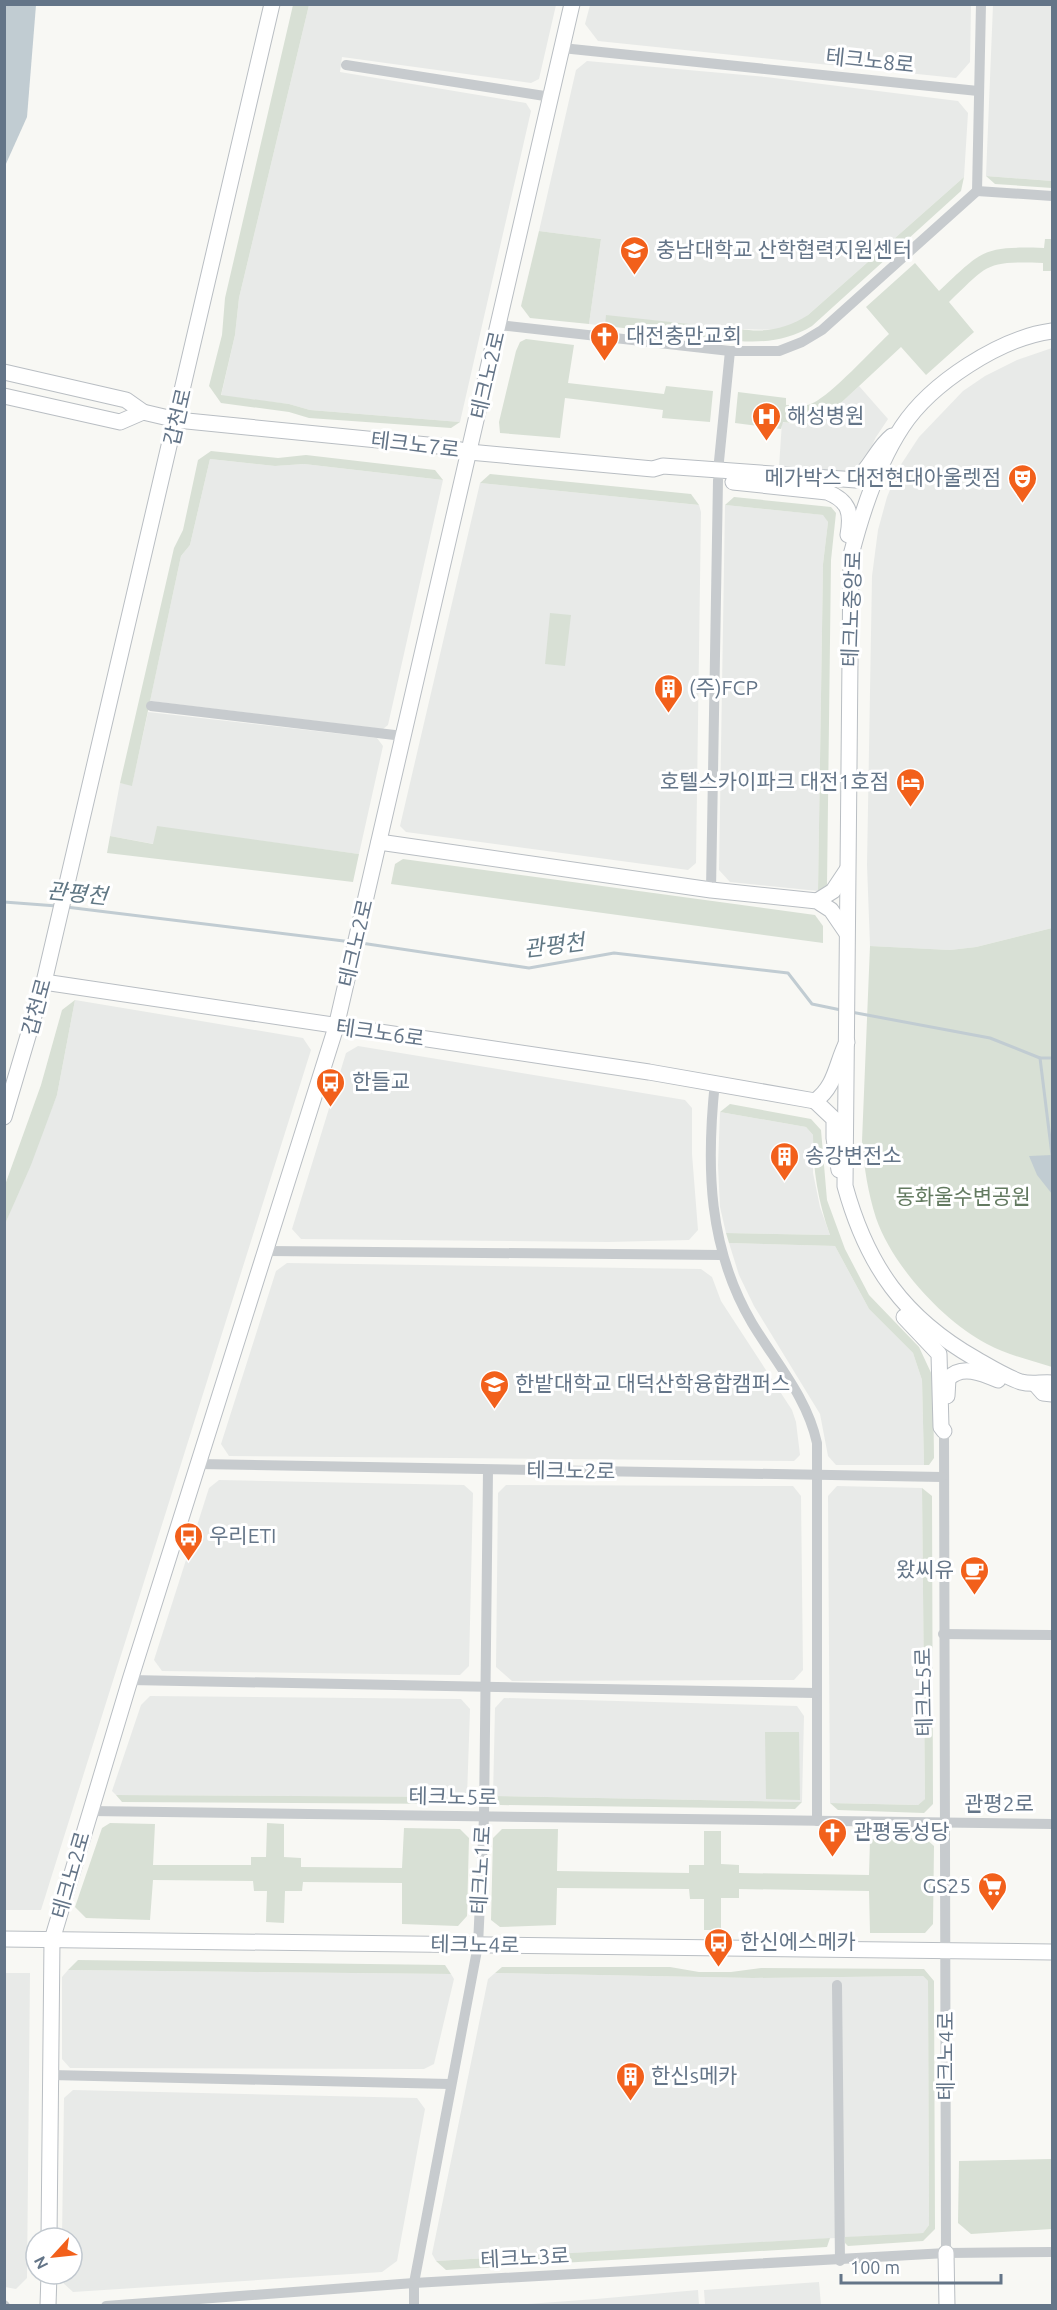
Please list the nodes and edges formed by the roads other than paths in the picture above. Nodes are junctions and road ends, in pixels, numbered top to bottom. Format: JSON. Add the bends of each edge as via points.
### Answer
{"nodes":[{"id":1,"x":272,"y":4,"type":"edge"},
{"id":2,"x":572,"y":4,"type":"edge"},
{"id":3,"x":981,"y":4,"type":"edge"},
{"id":4,"x":562,"y":48,"type":"junction"},
{"id":5,"x":346,"y":65,"type":"dead end"},
{"id":6,"x":978,"y":92,"type":"junction"},
{"id":7,"x":551,"y":97,"type":"junction"},
{"id":8,"x":976,"y":191,"type":"junction"},
{"id":9,"x":1053,"y":196,"type":"edge"},
{"id":10,"x":499,"y":325,"type":"junction"},
{"id":11,"x":1049,"y":329,"type":"edge"},
{"id":12,"x":730,"y":351,"type":"junction"},
{"id":13,"x":4,"y":372,"type":"edge"},
{"id":14,"x":4,"y":396,"type":"edge"},
{"id":15,"x":143,"y":412,"type":"junction"},
{"id":16,"x":177,"y":420,"type":"junction"},
{"id":17,"x":902,"y":427,"type":"junction"},
{"id":18,"x":470,"y":452,"type":"junction"},
{"id":19,"x":718,"y":476,"type":"junction"},
{"id":20,"x":851,"y":555,"type":"junction"},
{"id":21,"x":151,"y":706,"type":"dead end"},
{"id":22,"x":403,"y":736,"type":"junction"},
{"id":23,"x":379,"y":842,"type":"junction"},
{"id":24,"x":847,"y":870,"type":"junction"},
{"id":25,"x":711,"y":890,"type":"junction"},
{"id":26,"x":817,"y":901,"type":"junction"},
{"id":27,"x":846,"y":940,"type":"junction"},
{"id":28,"x":44,"y":982,"type":"junction"},
{"id":29,"x":336,"y":1027,"type":"junction"},
{"id":30,"x":848,"y":1041,"type":"junction"},
{"id":31,"x":715,"y":1083,"type":"junction"},
{"id":32,"x":815,"y":1101,"type":"junction"},
{"id":33,"x":4,"y":1117,"type":"edge"},
{"id":34,"x":845,"y":1186,"type":"junction"},
{"id":35,"x":267,"y":1251,"type":"junction"},
{"id":36,"x":721,"y":1255,"type":"junction"},
{"id":37,"x":884,"y":1280,"type":"junction"},
{"id":38,"x":1019,"y":1381,"type":"junction"},
{"id":39,"x":1053,"y":1383,"type":"edge"},
{"id":40,"x":1036,"y":1385,"type":"junction"},
{"id":41,"x":1053,"y":1394,"type":"edge"},
{"id":42,"x":944,"y":1431,"type":"junction"},
{"id":43,"x":199,"y":1464,"type":"junction"},
{"id":44,"x":488,"y":1470,"type":"junction"},
{"id":45,"x":818,"y":1475,"type":"junction"},
{"id":46,"x":942,"y":1478,"type":"junction"},
{"id":47,"x":943,"y":1634,"type":"junction"},
{"id":48,"x":1053,"y":1635,"type":"edge"},
{"id":49,"x":130,"y":1680,"type":"junction"},
{"id":50,"x":485,"y":1688,"type":"junction"},
{"id":51,"x":816,"y":1693,"type":"junction"},
{"id":52,"x":90,"y":1811,"type":"junction"},
{"id":53,"x":484,"y":1817,"type":"junction"},
{"id":54,"x":817,"y":1821,"type":"junction"},
{"id":55,"x":945,"y":1823,"type":"junction"},
{"id":56,"x":1053,"y":1824,"type":"edge"},
{"id":57,"x":4,"y":1939,"type":"edge"},
{"id":58,"x":52,"y":1940,"type":"junction"},
{"id":59,"x":478,"y":1945,"type":"junction"},
{"id":60,"x":946,"y":1951,"type":"junction"},
{"id":61,"x":1053,"y":1952,"type":"edge"},
{"id":62,"x":837,"y":1985,"type":"dead end"},
{"id":63,"x":51,"y":2076,"type":"junction"},
{"id":64,"x":450,"y":2084,"type":"junction"},
{"id":65,"x":49,"y":2226,"type":"edge"},
{"id":66,"x":1053,"y":2252,"type":"edge"},
{"id":67,"x":946,"y":2253,"type":"junction"},
{"id":68,"x":840,"y":2260,"type":"junction"},
{"id":69,"x":414,"y":2283,"type":"junction"},
{"id":70,"x":49,"y":2286,"type":"edge"},
{"id":71,"x":48,"y":2306,"type":"edge"},
{"id":72,"x":106,"y":2306,"type":"edge"},
{"id":73,"x":414,"y":2306,"type":"edge"},
{"id":74,"x":947,"y":2306,"type":"edge"}],
"edges":[{"from":1,"to":16,"type":"main road","name":"갑천로"},
{"from":2,"to":4,"type":"main road","name":"테크노2로"},
{"from":3,"to":6,"type":"street"},
{"from":4,"to":6,"type":"street","name":"테크노8로"},
{"from":4,"to":7,"type":"main road","name":"테크노2로"},
{"from":5,"to":7,"type":"street"},
{"from":6,"to":8,"type":"street"},
{"from":7,"to":10,"type":"main road","name":"테크노2로"},
{"from":8,"to":9,"type":"street"},
{"from":8,"to":12,"type":"street","via":[[822,330],[779,351]]},
{"from":10,"to":12,"type":"street"},
{"from":10,"to":18,"type":"main road","name":"테크노2로"},
{"from":11,"to":17,"type":"main road","name":"테크노중앙로","via":[[1015,341],[966,367],[922,403]]},
{"from":12,"to":19,"type":"street"},
{"from":13,"to":15,"type":"main road","via":[[126,400]]},
{"from":14,"to":15,"type":"main road","via":[[120,422]]},
{"from":15,"to":16,"type":"main road","name":"테크노7로"},
{"from":16,"to":18,"type":"main road","name":"테크노7로"},
{"from":16,"to":28,"type":"main road","name":"갑천로"},
{"from":17,"to":19,"type":"main road","name":"테크노7로","via":[[884,442],[856,480]]},
{"from":17,"to":20,"type":"main road","name":"테크노중앙로","via":[[862,514]]},
{"from":18,"to":19,"type":"main road","name":"테크노7로","via":[[653,469],[663,466]]},
{"from":18,"to":22,"type":"main road","name":"테크노2로"},
{"from":19,"to":20,"type":"main road","name":"테크노7로","via":[[840,497],[849,507]]},
{"from":19,"to":25,"type":"street"},
{"from":20,"to":24,"type":"main road","name":"테크노중앙로"},
{"from":21,"to":22,"type":"street"},
{"from":22,"to":23,"type":"main road","name":"테크노2로"},
{"from":23,"to":25,"type":"main road"},
{"from":23,"to":29,"type":"main road","name":"테크노2로"},
{"from":24,"to":26,"type":"main road","via":[[833,891]]},
{"from":24,"to":27,"type":"main road","name":"테크노중앙로"},
{"from":25,"to":26,"type":"main road"},
{"from":26,"to":27,"type":"main road","via":[[831,910]]},
{"from":27,"to":30,"type":"main road","name":"테크노중앙로"},
{"from":28,"to":29,"type":"main road","name":"테크노6로"},
{"from":28,"to":33,"type":"main road","name":"갑천로"},
{"from":29,"to":31,"type":"main road","name":"테크노6로"},
{"from":29,"to":35,"type":"main road","name":"테크노2로"},
{"from":30,"to":32,"type":"main road","via":[[836,1062],[832,1084]]},
{"from":30,"to":34,"type":"main road","name":"테크노중앙로"},
{"from":31,"to":32,"type":"main road","name":"테크노6로"},
{"from":31,"to":36,"type":"street","via":[[710,1177]]},
{"from":32,"to":34,"type":"main road","via":[[834,1119],[836,1161]]},
{"from":34,"to":37,"type":"main road","via":[[852,1213]]},
{"from":35,"to":36,"type":"street"},
{"from":35,"to":43,"type":"main road","name":"테크노2로"},
{"from":36,"to":45,"type":"street","via":[[743,1306],[806,1405],[817,1443]]},
{"from":37,"to":38,"type":"main road","via":[[941,1336]]},
{"from":37,"to":42,"type":"main road","via":[[890,1301],[939,1354],[940,1417]]},
{"from":38,"to":40,"type":"main road"},
{"from":38,"to":42,"type":"main road","via":[[1001,1381],[972,1371],[953,1373],[948,1379]]},
{"from":39,"to":40,"type":"main road"},
{"from":40,"to":41,"type":"main road","via":[[1043,1393]]},
{"from":42,"to":46,"type":"street","name":"테크노5로"},
{"from":43,"to":44,"type":"street","name":"테크노2로"},
{"from":43,"to":49,"type":"main road","name":"테크노2로"},
{"from":44,"to":45,"type":"street","name":"테크노2로"},
{"from":44,"to":50,"type":"street","name":"테크노1로"},
{"from":45,"to":46,"type":"street","name":"테크노2로"},
{"from":45,"to":51,"type":"street"},
{"from":46,"to":47,"type":"street","name":"테크노5로"},
{"from":47,"to":48,"type":"street"},
{"from":47,"to":55,"type":"street","name":"테크노5로"},
{"from":49,"to":50,"type":"street"},
{"from":49,"to":52,"type":"main road","name":"테크노2로"},
{"from":50,"to":51,"type":"street"},
{"from":50,"to":53,"type":"street","name":"테크노1로"},
{"from":51,"to":54,"type":"street"},
{"from":52,"to":53,"type":"street","name":"테크노5로"},
{"from":52,"to":58,"type":"main road","name":"테크노2로"},
{"from":53,"to":54,"type":"street","name":"테크노5로"},
{"from":53,"to":59,"type":"street","name":"테크노1로"},
{"from":54,"to":55,"type":"street","name":"테크노5로"},
{"from":55,"to":56,"type":"street","name":"관평2로"},
{"from":55,"to":60,"type":"street","name":"테크노4로"},
{"from":57,"to":58,"type":"main road","name":"테크노4로"},
{"from":58,"to":59,"type":"main road","name":"테크노4로"},
{"from":58,"to":63,"type":"main road","name":"테크노2로"},
{"from":59,"to":60,"type":"main road","name":"테크노4로"},
{"from":59,"to":64,"type":"street","name":"테크노1로"},
{"from":60,"to":61,"type":"main road","name":"테크노4로"},
{"from":60,"to":67,"type":"street","name":"테크노4로"},
{"from":62,"to":68,"type":"street"},
{"from":63,"to":64,"type":"street"},
{"from":63,"to":65,"type":"main road","name":"테크노2로"},
{"from":64,"to":69,"type":"street","name":"테크노1로"},
{"from":66,"to":67,"type":"street","name":"테크노3로"},
{"from":67,"to":68,"type":"street","name":"테크노3로"},
{"from":67,"to":74,"type":"main road"},
{"from":68,"to":69,"type":"street","name":"테크노3로"},
{"from":69,"to":72,"type":"street","name":"테크노3로"},
{"from":69,"to":73,"type":"street","name":"테크노1로"},
{"from":70,"to":71,"type":"main road"}]}
